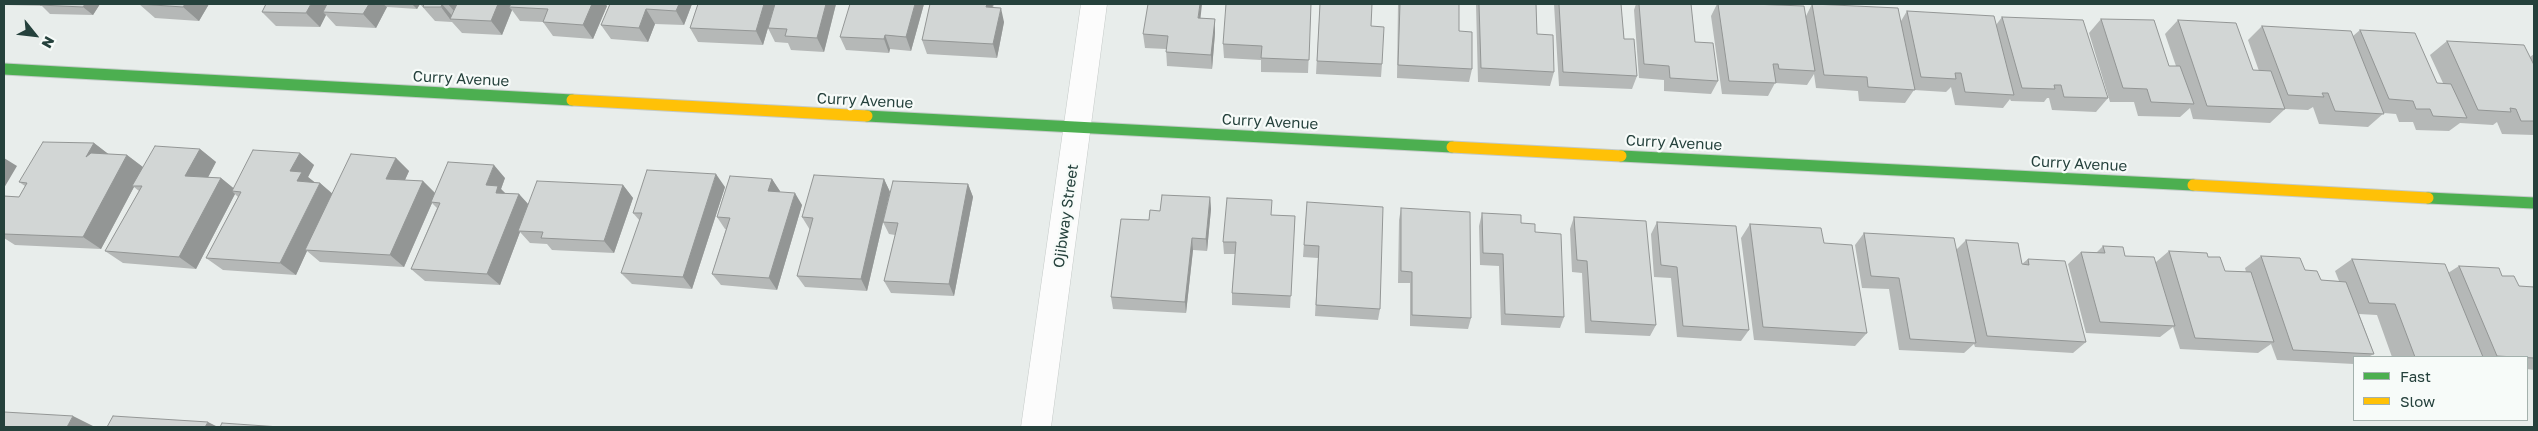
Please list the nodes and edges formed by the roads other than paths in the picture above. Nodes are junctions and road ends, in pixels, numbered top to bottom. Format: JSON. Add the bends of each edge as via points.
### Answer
{"nodes":[{"id":1,"x":1094,"y":4,"type":"edge"},
{"id":2,"x":4,"y":69,"type":"edge"},
{"id":3,"x":1078,"y":127,"type":"junction"},
{"id":4,"x":2534,"y":203,"type":"edge"},
{"id":5,"x":1036,"y":427,"type":"edge"}],
"edges":[{"from":1,"to":3,"type":"street","name":"Ojibway Street"},
{"from":2,"to":3,"type":"street","name":"Curry Avenue"},
{"from":3,"to":4,"type":"street","name":"Curry Avenue"},
{"from":3,"to":5,"type":"street","name":"Ojibway Street"}]}
